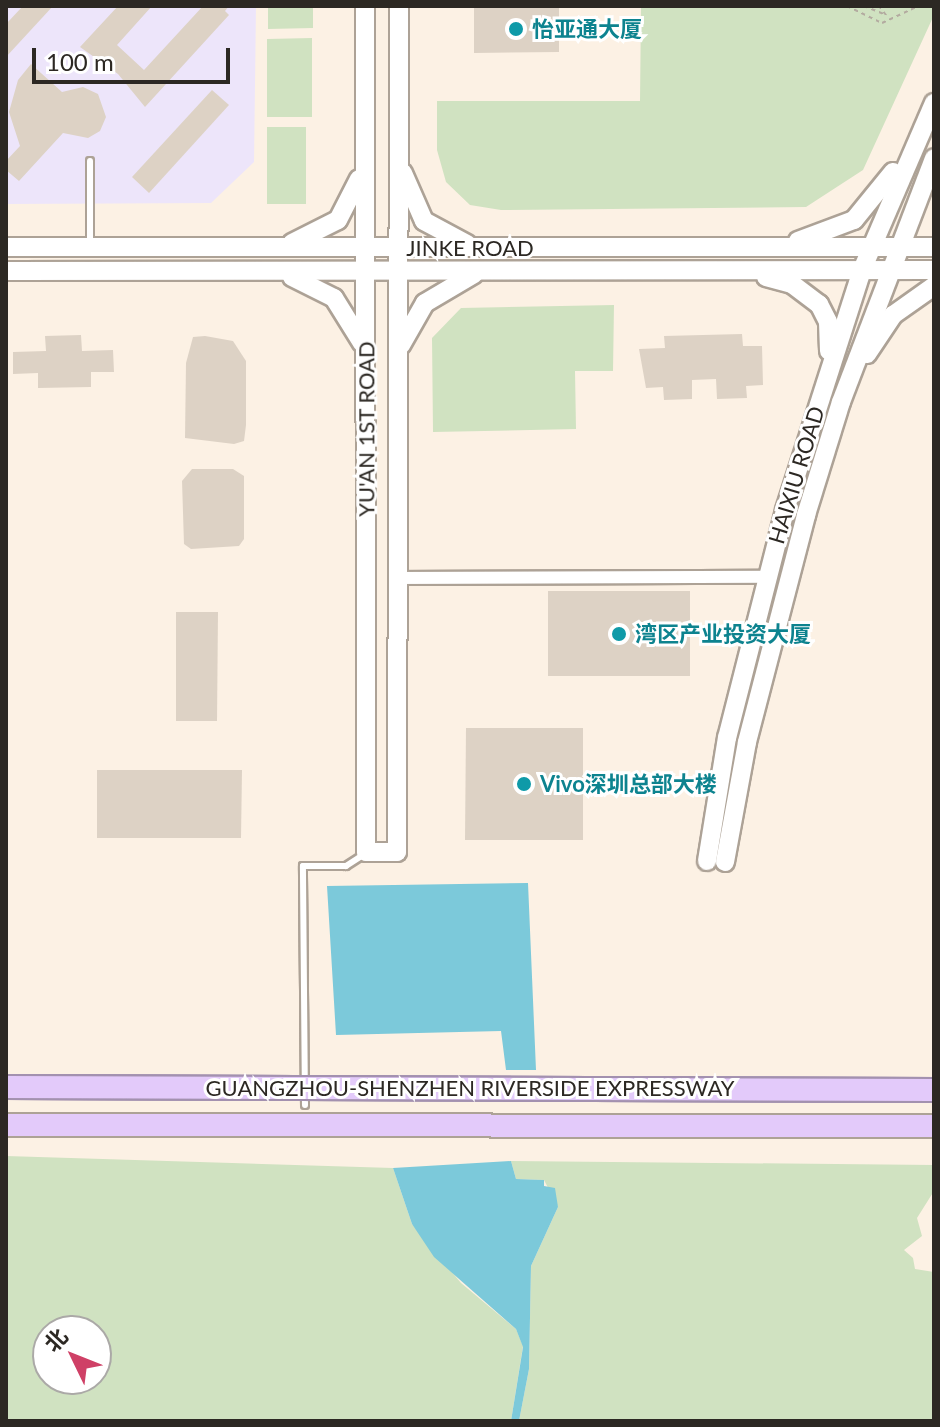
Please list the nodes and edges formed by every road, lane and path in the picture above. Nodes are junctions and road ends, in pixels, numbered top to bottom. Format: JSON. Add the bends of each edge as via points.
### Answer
{"nodes":[{"id":1,"x":365,"y":6,"type":"edge"},
{"id":2,"x":399,"y":6,"type":"edge"},
{"id":3,"x":847,"y":6,"type":"edge"},
{"id":4,"x":864,"y":6,"type":"edge"},
{"id":5,"x":879,"y":6,"type":"edge"},
{"id":6,"x":918,"y":6,"type":"edge"},
{"id":7,"x":930,"y":111,"type":"edge"},
{"id":8,"x":397,"y":153,"type":"junction"},
{"id":9,"x":364,"y":157,"type":"junction"},
{"id":10,"x":934,"y":158,"type":"edge"},
{"id":11,"x":90,"y":161,"type":"dead end"},
{"id":12,"x":6,"y":247,"type":"edge"},
{"id":13,"x":90,"y":247,"type":"junction"},
{"id":14,"x":779,"y":247,"type":"junction"},
{"id":15,"x":872,"y":247,"type":"junction"},
{"id":16,"x":900,"y":247,"type":"junction"},
{"id":17,"x":934,"y":247,"type":"edge"},
{"id":18,"x":273,"y":248,"type":"junction"},
{"id":19,"x":364,"y":248,"type":"junction"},
{"id":20,"x":396,"y":248,"type":"junction"},
{"id":21,"x":482,"y":248,"type":"junction"},
{"id":22,"x":740,"y":270,"type":"junction"},
{"id":23,"x":862,"y":270,"type":"junction"},
{"id":24,"x":891,"y":270,"type":"junction"},
{"id":25,"x":934,"y":270,"type":"edge"},
{"id":26,"x":6,"y":271,"type":"edge"},
{"id":27,"x":270,"y":272,"type":"junction"},
{"id":28,"x":365,"y":272,"type":"junction"},
{"id":29,"x":397,"y":272,"type":"junction"},
{"id":30,"x":479,"y":272,"type":"junction"},
{"id":31,"x":934,"y":286,"type":"edge"},
{"id":32,"x":366,"y":355,"type":"junction"},
{"id":33,"x":397,"y":355,"type":"junction"},
{"id":34,"x":828,"y":368,"type":"junction"},
{"id":35,"x":841,"y":402,"type":"junction"},
{"id":36,"x":766,"y":577,"type":"junction"},
{"id":37,"x":399,"y":578,"type":"junction"},
{"id":38,"x":366,"y":852,"type":"junction"},
{"id":39,"x":6,"y":1087,"type":"edge"},
{"id":40,"x":934,"y":1090,"type":"edge"},
{"id":41,"x":305,"y":1105,"type":"dead end"},
{"id":42,"x":6,"y":1125,"type":"edge"},
{"id":43,"x":934,"y":1126,"type":"edge"}],
"edges":[{"from":1,"to":9,"type":"main road","name":"YU'AN 1ST ROAD"},
{"from":2,"to":8,"type":"main road","name":"YU'AN 1ST ROAD"},
{"from":3,"to":6,"type":"path","via":[[882,23]]},
{"from":4,"to":5,"type":"path","via":[[886,15]]},
{"from":7,"to":14,"type":"main road","via":[[866,210],[846,225]]},
{"from":7,"to":15,"type":"main road","name":"HAIXIU ROAD"},
{"from":8,"to":20,"type":"main road","name":"YU'AN 1ST ROAD"},
{"from":8,"to":21,"type":"main road","via":[[424,221],[444,235]]},
{"from":9,"to":18,"type":"main road","via":[[354,195],[341,217],[316,235]]},
{"from":9,"to":19,"type":"main road","name":"YU'AN 1ST ROAD"},
{"from":10,"to":16,"type":"main road","name":"HAIXIU ROAD"},
{"from":11,"to":13,"type":"lane"},
{"from":12,"to":13,"type":"main road","name":"JINKE ROAD"},
{"from":13,"to":18,"type":"main road","name":"JINKE ROAD"},
{"from":14,"to":15,"type":"main road","name":"JINKE ROAD"},
{"from":14,"to":21,"type":"main road","name":"JINKE ROAD"},
{"from":15,"to":16,"type":"main road","name":"JINKE ROAD"},
{"from":15,"to":23,"type":"main road","name":"HAIXIU ROAD"},
{"from":16,"to":17,"type":"main road","name":"JINKE ROAD"},
{"from":16,"to":24,"type":"main road","name":"HAIXIU ROAD"},
{"from":18,"to":19,"type":"main road","name":"JINKE ROAD"},
{"from":19,"to":20,"type":"main road","name":"JINKE ROAD"},
{"from":19,"to":28,"type":"main road","name":"YU'AN 1ST ROAD"},
{"from":20,"to":21,"type":"main road","name":"JINKE ROAD"},
{"from":20,"to":29,"type":"main road","name":"YU'AN 1ST ROAD"},
{"from":22,"to":23,"type":"main road","name":"JINKE ROAD"},
{"from":22,"to":30,"type":"main road","name":"JINKE ROAD"},
{"from":22,"to":34,"type":"main road","via":[[792,284],[819,304],[829,331]]},
{"from":23,"to":24,"type":"main road","name":"JINKE ROAD"},
{"from":23,"to":34,"type":"main road","name":"HAIXIU ROAD"},
{"from":24,"to":25,"type":"main road","name":"JINKE ROAD"},
{"from":24,"to":35,"type":"main road","name":"HAIXIU ROAD"},
{"from":26,"to":27,"type":"main road","name":"JINKE ROAD"},
{"from":27,"to":28,"type":"main road","name":"JINKE ROAD"},
{"from":27,"to":32,"type":"main road","via":[[311,283],[334,298],[358,330]]},
{"from":28,"to":29,"type":"main road","name":"JINKE ROAD"},
{"from":28,"to":32,"type":"main road","name":"YU'AN 1ST ROAD"},
{"from":29,"to":30,"type":"main road","name":"JINKE ROAD"},
{"from":29,"to":33,"type":"main road","name":"YU'AN 1ST ROAD"},
{"from":30,"to":33,"type":"main road","via":[[425,303]]},
{"from":31,"to":35,"type":"main road","via":[[893,315]]},
{"from":32,"to":38,"type":"main road","name":"YU'AN 1ST ROAD"},
{"from":33,"to":37,"type":"main road","name":"YU'AN 1ST ROAD"},
{"from":34,"to":36,"type":"main road","name":"HAIXIU ROAD"},
{"from":35,"to":36,"type":"main road","name":"HAIXIU ROAD","via":[[774,629],[716,862],[727,738]]},
{"from":36,"to":37,"type":"street"},
{"from":37,"to":38,"type":"main road","name":"YU'AN 1ST ROAD","via":[[397,852]]},
{"from":38,"to":41,"type":"lane","via":[[346,866],[303,866]]},
{"from":39,"to":40,"type":"highway","name":"GUANGZHOU-SHENZHEN RIVERSIDE EXPRESSWAY","bridge":true},
{"from":42,"to":43,"type":"highway","name":"GUANGZHOU-SHENZHEN RIVERSIDE EXPRESSWAY"}]}
